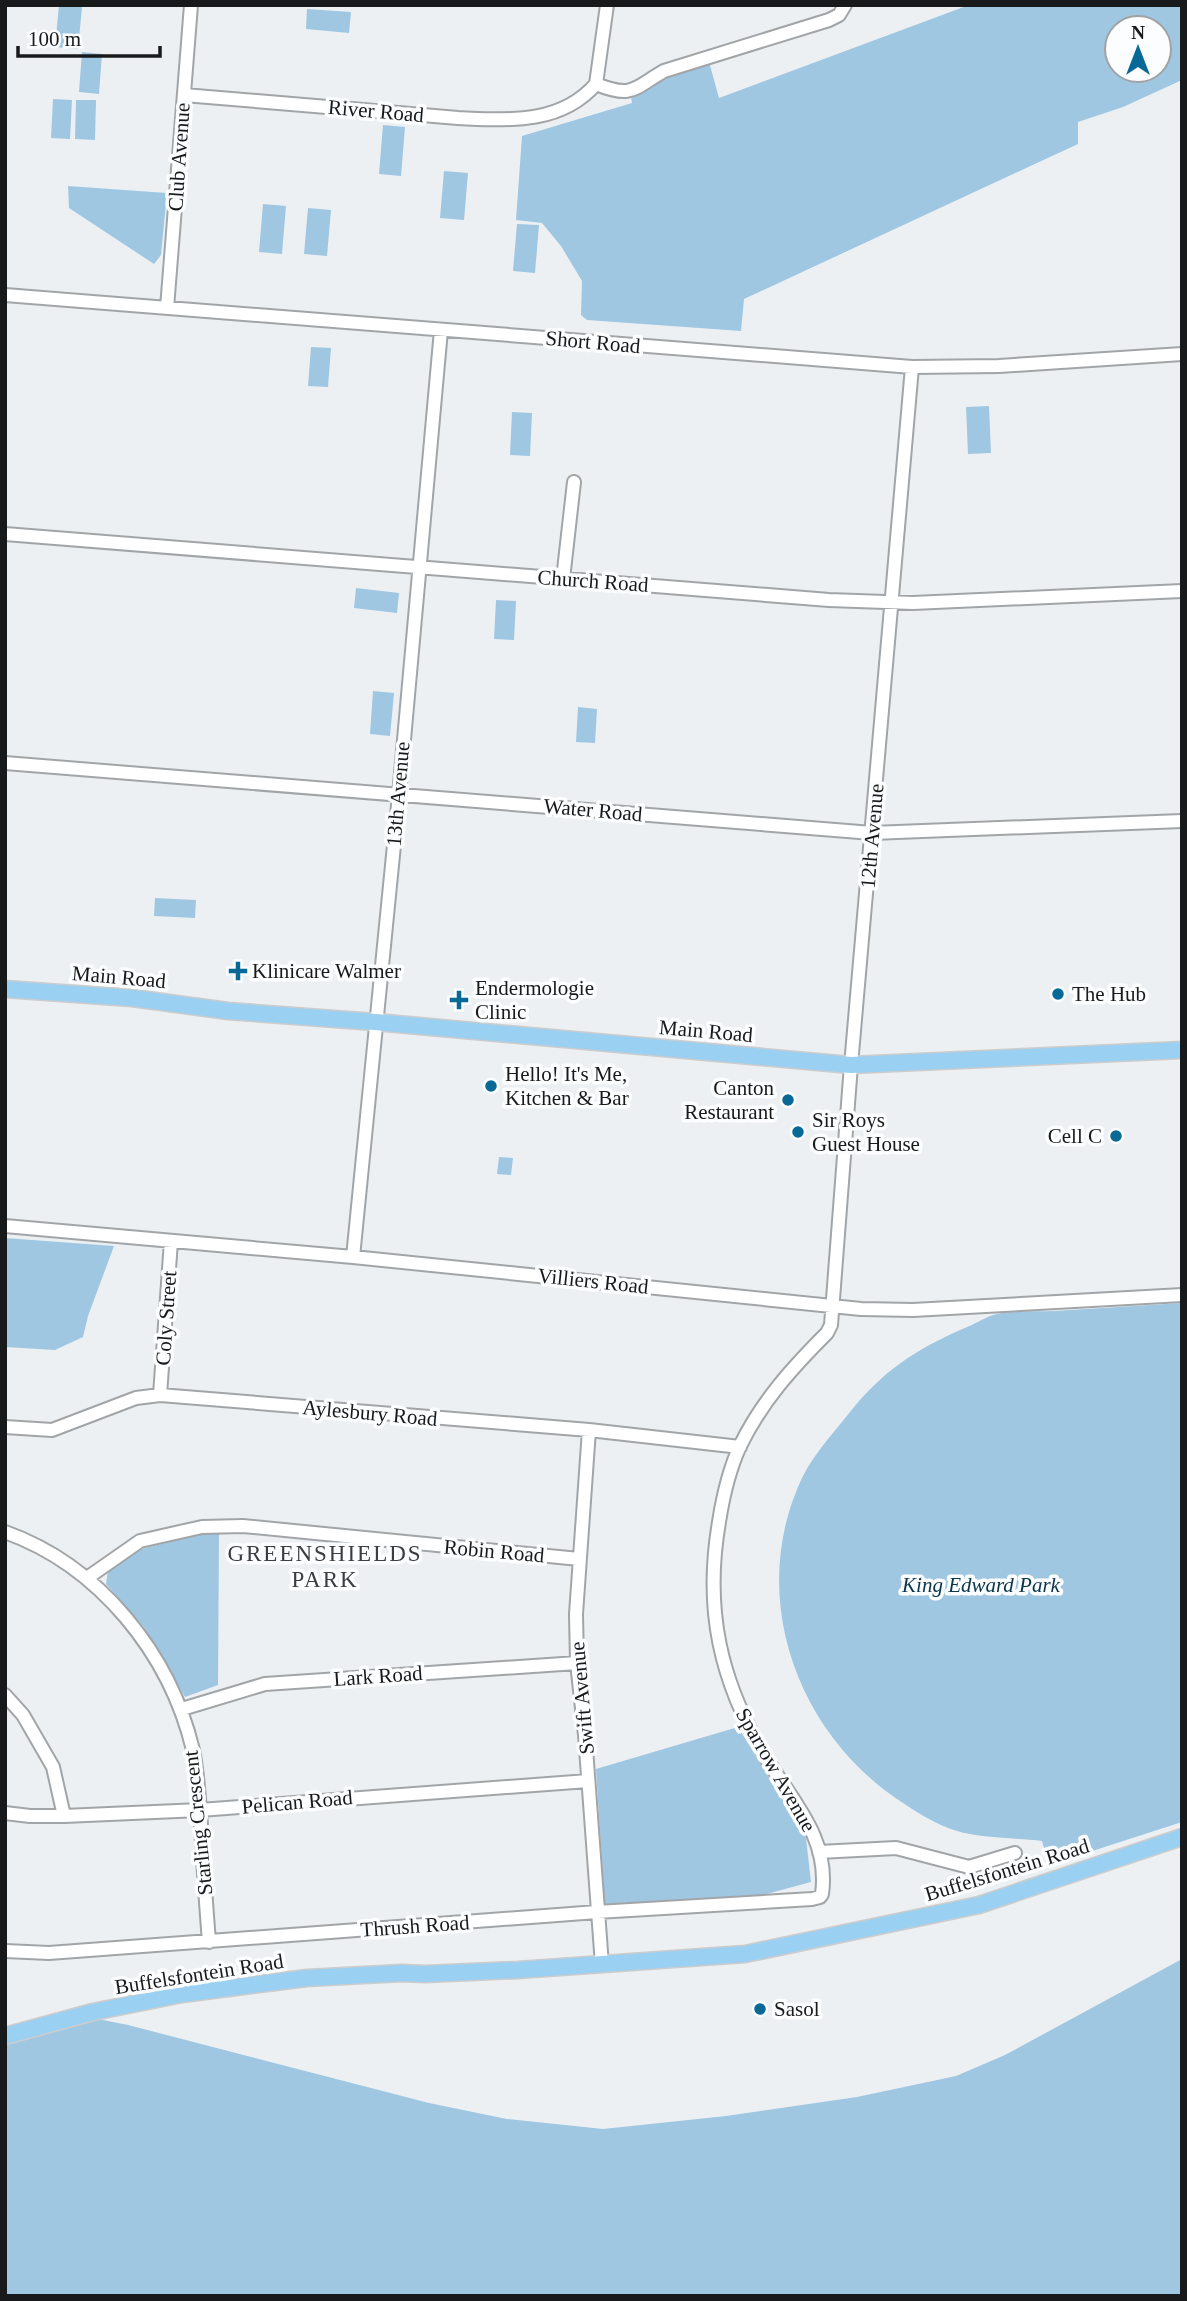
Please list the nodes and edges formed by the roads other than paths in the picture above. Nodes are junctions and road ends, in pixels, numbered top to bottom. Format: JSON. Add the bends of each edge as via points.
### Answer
{"nodes":[{"id":1,"x":191,"y":5,"type":"edge"},
{"id":2,"x":607,"y":5,"type":"edge"},
{"id":3,"x":845,"y":5,"type":"edge"},
{"id":4,"x":596,"y":84,"type":"junction"},
{"id":5,"x":184,"y":94,"type":"junction"},
{"id":6,"x":5,"y":295,"type":"edge"},
{"id":7,"x":167,"y":308,"type":"junction"},
{"id":8,"x":441,"y":330,"type":"junction"},
{"id":9,"x":1182,"y":354,"type":"edge"},
{"id":10,"x":912,"y":367,"type":"junction"},
{"id":11,"x":574,"y":482,"type":"dead end"},
{"id":12,"x":5,"y":534,"type":"edge"},
{"id":13,"x":418,"y":568,"type":"junction"},
{"id":14,"x":563,"y":579,"type":"junction"},
{"id":15,"x":1182,"y":591,"type":"edge"},
{"id":16,"x":892,"y":602,"type":"junction"},
{"id":17,"x":5,"y":763,"type":"edge"},
{"id":18,"x":399,"y":794,"type":"junction"},
{"id":19,"x":1182,"y":821,"type":"edge"},
{"id":20,"x":872,"y":833,"type":"junction"},
{"id":21,"x":5,"y":989,"type":"edge"},
{"id":22,"x":5,"y":999,"type":"edge"},
{"id":23,"x":228,"y":1011,"type":"junction"},
{"id":24,"x":375,"y":1022,"type":"junction"},
{"id":25,"x":1182,"y":1050,"type":"edge"},
{"id":26,"x":851,"y":1065,"type":"junction"},
{"id":27,"x":5,"y":1226,"type":"edge"},
{"id":28,"x":171,"y":1241,"type":"junction"},
{"id":29,"x":353,"y":1257,"type":"junction"},
{"id":30,"x":1182,"y":1295,"type":"edge"},
{"id":31,"x":832,"y":1305,"type":"junction"},
{"id":32,"x":160,"y":1395,"type":"junction"},
{"id":33,"x":5,"y":1427,"type":"edge"},
{"id":34,"x":589,"y":1430,"type":"junction"},
{"id":35,"x":740,"y":1447,"type":"junction"},
{"id":36,"x":5,"y":1532,"type":"edge"},
{"id":37,"x":579,"y":1559,"type":"junction"},
{"id":38,"x":87,"y":1578,"type":"junction"},
{"id":39,"x":577,"y":1663,"type":"junction"},
{"id":40,"x":5,"y":1695,"type":"edge"},
{"id":41,"x":182,"y":1709,"type":"junction"},
{"id":42,"x":589,"y":1781,"type":"junction"},
{"id":43,"x":200,"y":1810,"type":"junction"},
{"id":44,"x":5,"y":1813,"type":"edge"},
{"id":45,"x":64,"y":1816,"type":"junction"},
{"id":46,"x":1182,"y":1837,"type":"edge"},
{"id":47,"x":819,"y":1852,"type":"junction"},
{"id":48,"x":1015,"y":1853,"type":"dead end"},
{"id":49,"x":822,"y":1894,"type":"joint"},
{"id":50,"x":597,"y":1912,"type":"junction"},
{"id":51,"x":209,"y":1942,"type":"junction"},
{"id":52,"x":5,"y":1951,"type":"edge"},
{"id":53,"x":601,"y":1961,"type":"junction"},
{"id":54,"x":5,"y":2036,"type":"edge"}],
"edges":[{"from":1,"to":5,"type":"street","name":"Club Avenue"},
{"from":2,"to":4,"type":"street"},
{"from":3,"to":4,"type":"street","via":[[829,20],[664,71],[632,90],[619,92]]},
{"from":4,"to":5,"type":"street","name":"River Road","via":[[567,108],[537,117],[498,120]]},
{"from":5,"to":7,"type":"street","name":"Club Avenue"},
{"from":6,"to":7,"type":"street","name":"Short Road"},
{"from":7,"to":8,"type":"street","name":"Short Road"},
{"from":8,"to":10,"type":"street","name":"Short Road"},
{"from":8,"to":13,"type":"street","name":"13th Avenue"},
{"from":9,"to":10,"type":"street","name":"Short Road"},
{"from":10,"to":16,"type":"street","name":"12th Avenue"},
{"from":11,"to":14,"type":"street"},
{"from":12,"to":13,"type":"street","name":"Church Road"},
{"from":13,"to":14,"type":"street","name":"Church Road"},
{"from":13,"to":18,"type":"street","name":"13th Avenue"},
{"from":14,"to":16,"type":"street","name":"Church Road"},
{"from":15,"to":16,"type":"street","name":"Church Road"},
{"from":16,"to":20,"type":"street","name":"12th Avenue"},
{"from":17,"to":18,"type":"street","name":"Water Road"},
{"from":18,"to":20,"type":"street","name":"Water Road"},
{"from":18,"to":24,"type":"street","name":"13th Avenue"},
{"from":19,"to":20,"type":"street","name":"Water Road"},
{"from":20,"to":26,"type":"street","name":"12th Avenue"},
{"from":21,"to":23,"type":"main road","name":"Main Road","via":[[132,998]]},
{"from":22,"to":23,"type":"main road","name":"Main Road"},
{"from":23,"to":24,"type":"main road","name":"Main Road"},
{"from":24,"to":26,"type":"main road","name":"Main Road"},
{"from":24,"to":29,"type":"street","name":"13th Avenue"},
{"from":25,"to":26,"type":"main road","name":"Main Road"},
{"from":26,"to":31,"type":"street","name":"12th Avenue"},
{"from":27,"to":28,"type":"street","name":"Villiers Road"},
{"from":28,"to":29,"type":"street","name":"Villiers Road"},
{"from":28,"to":32,"type":"street","name":"Coly Street"},
{"from":29,"to":31,"type":"street","name":"Villiers Road"},
{"from":30,"to":31,"type":"street","name":"Villiers Road","via":[[913,1310]]},
{"from":31,"to":35,"type":"street","name":"Sparrow Avenue","via":[[829,1330],[784,1377]]},
{"from":32,"to":33,"type":"street","name":"Aylesbury Road","via":[[136,1398],[51,1430]]},
{"from":32,"to":34,"type":"street","name":"Aylesbury Road"},
{"from":34,"to":35,"type":"street","name":"Aylesbury Road"},
{"from":34,"to":37,"type":"street","name":"Swift Avenue"},
{"from":35,"to":47,"type":"street","name":"Sparrow Avenue","via":[[728,1478],[715,1546],[712,1589],[718,1638],[745,1721],[801,1807]]},
{"from":36,"to":38,"type":"street","name":"Starling Crescent","via":[[41,1548]]},
{"from":37,"to":38,"type":"street","name":"Robin Road","via":[[243,1526],[202,1527],[140,1541]]},
{"from":37,"to":39,"type":"street","name":"Swift Avenue"},
{"from":38,"to":41,"type":"street","name":"Starling Crescent","via":[[139,1634]]},
{"from":39,"to":41,"type":"street","name":"Lark Road","via":[[265,1685]]},
{"from":39,"to":42,"type":"street","name":"Swift Avenue"},
{"from":40,"to":45,"type":"street","via":[[23,1715],[53,1768]]},
{"from":41,"to":43,"type":"street","name":"Starling Crescent","via":[[194,1753]]},
{"from":42,"to":43,"type":"street","name":"Pelican Road"},
{"from":42,"to":50,"type":"street","name":"Swift Avenue"},
{"from":43,"to":45,"type":"street","name":"Pelican Road"},
{"from":43,"to":51,"type":"street","name":"Starling Crescent"},
{"from":44,"to":45,"type":"street","name":"Pelican Road"},
{"from":46,"to":53,"type":"main road","name":"Buffelsfontein Road","via":[[979,1905],[745,1954]]},
{"from":47,"to":48,"type":"street","via":[[896,1848],[969,1867]]},
{"from":47,"to":49,"type":"street","name":"Sparrow Avenue"},
{"from":49,"to":50,"type":"street","name":"Thrush Road","via":[[812,1899]]},
{"from":50,"to":51,"type":"street","name":"Thrush Road"},
{"from":50,"to":53,"type":"street","name":"Swift Avenue"},
{"from":51,"to":52,"type":"street","name":"Thrush Road","via":[[49,1953]]},
{"from":53,"to":54,"type":"main road","name":"Buffelsfontein Road","via":[[425,1967],[402,1973],[307,1978],[193,1992]]}]}
